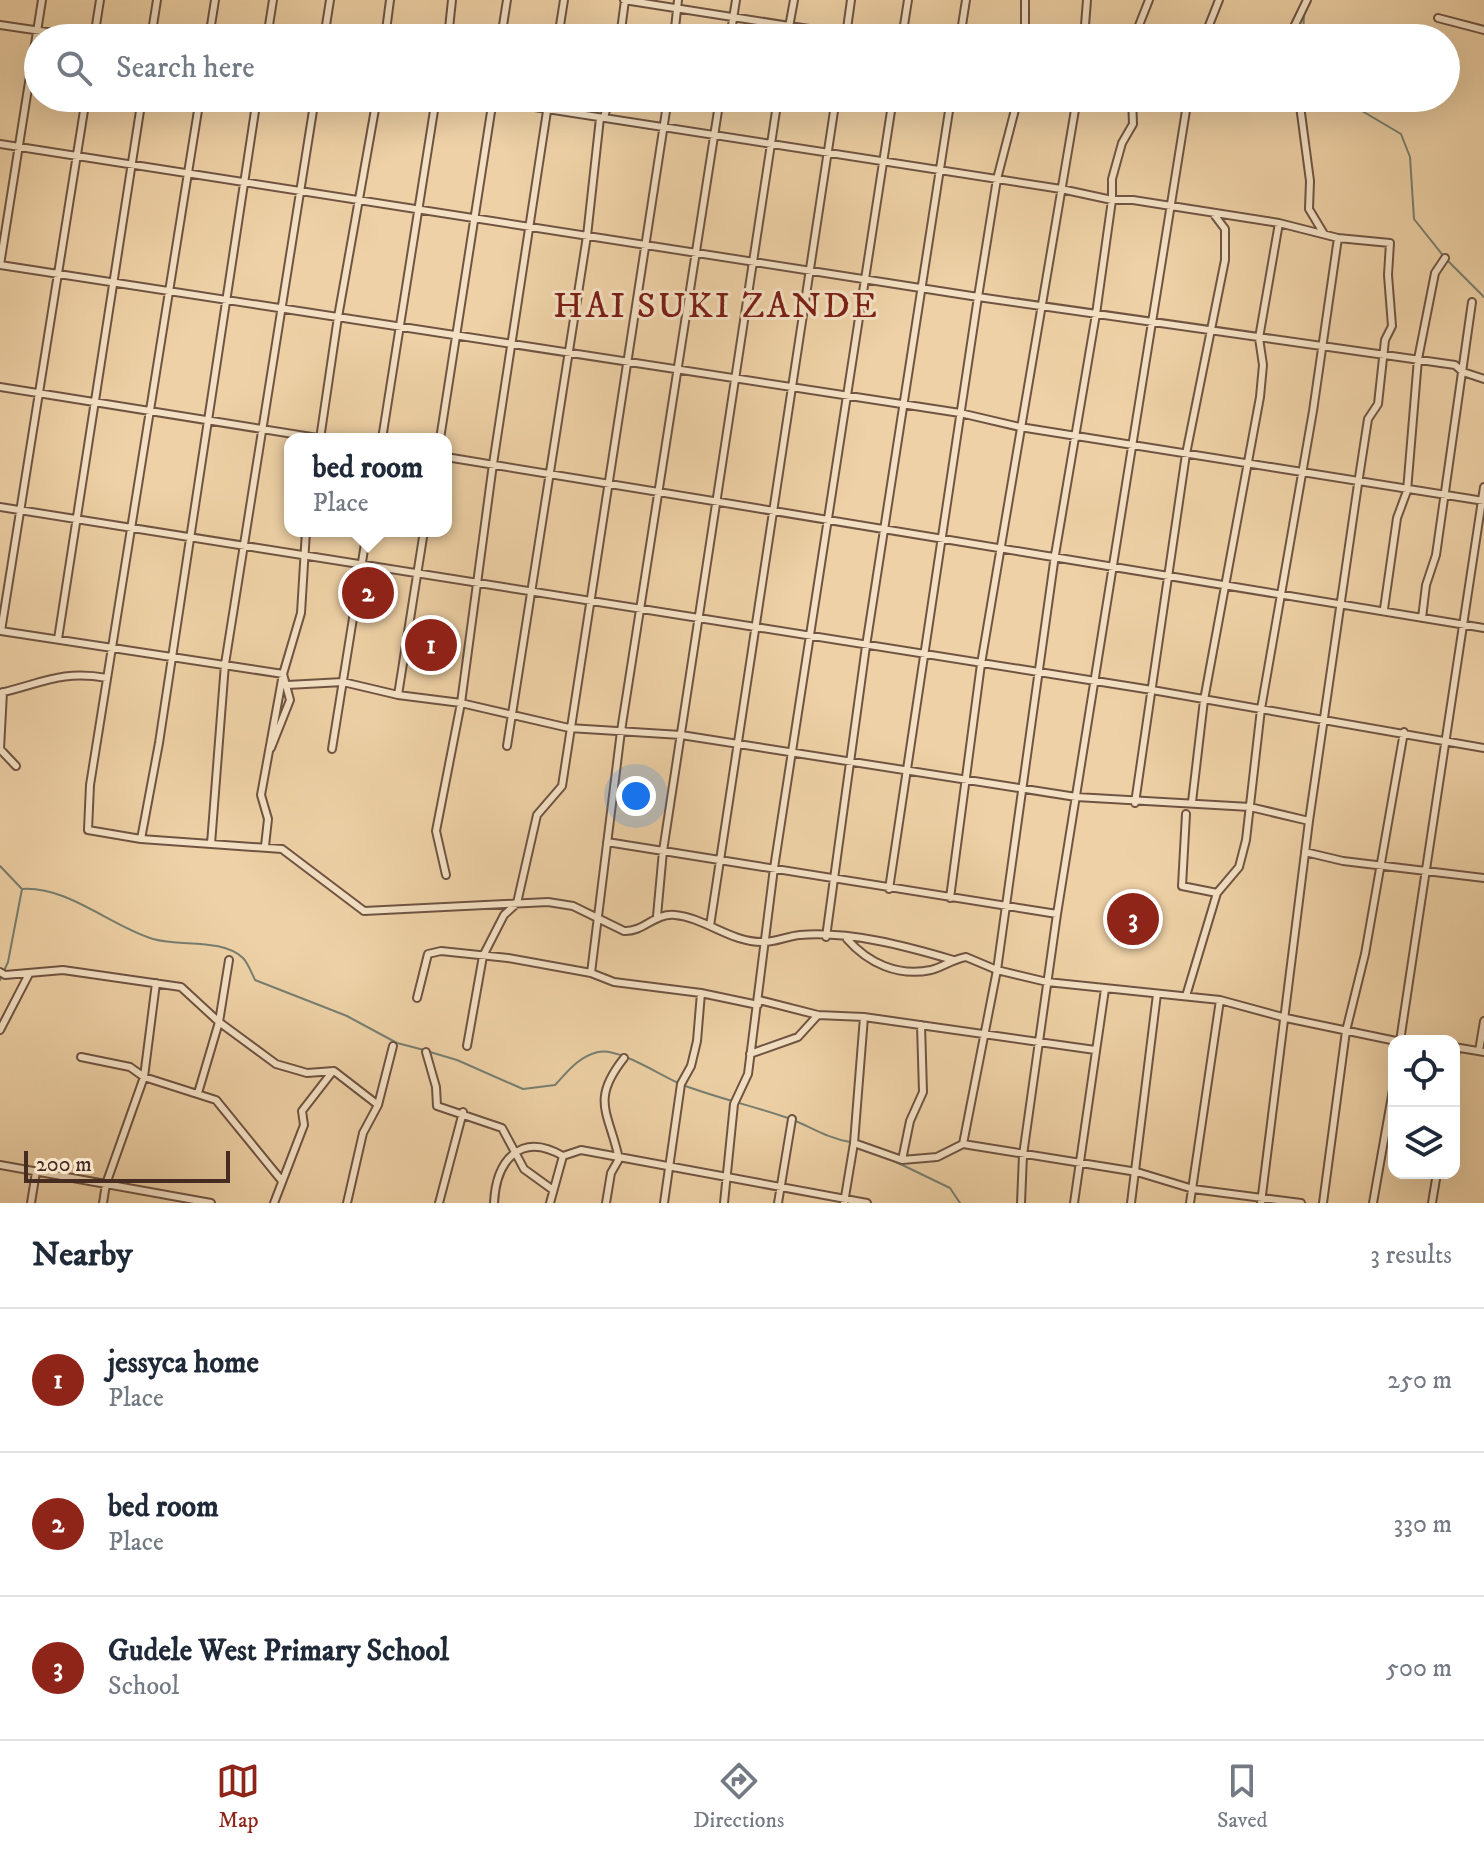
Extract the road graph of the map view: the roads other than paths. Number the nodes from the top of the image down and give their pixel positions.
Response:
1 (42, 0) edge
2 (100, 0) edge
3 (157, 0) edge
4 (215, 0) edge
5 (273, 0) edge
6 (330, 0) edge
7 (390, 0) edge
8 (452, 0) edge
9 (507, 0) edge
10 (564, 0) edge
11 (625, 0) edge
12 (736, 0) edge
13 (794, 0) edge
14 (851, 0) edge
15 (908, 0) edge
16 (966, 0) edge
17 (1025, 0) edge
18 (1087, 0) edge
19 (1149, 0) edge
20 (1219, 0) edge
21 (1307, 0) edge
22 (677, 4) edge
23 (733, 17) junction
24 (1438, 18) dead end
25 (38, 24) edge
26 (94, 24) edge
27 (153, 24) edge
28 (211, 24) edge
29 (269, 24) edge
30 (326, 24) edge
31 (387, 24) edge
32 (449, 24) edge
33 (503, 24) edge
34 (560, 24) edge
35 (622, 24) edge
36 (675, 24) edge
37 (732, 24) edge
38 (777, 24) edge
39 (789, 24) edge
40 (848, 24) edge
41 (904, 24) edge
42 (962, 24) edge
43 (1025, 24) edge
44 (1085, 24) edge
45 (1140, 24) edge
46 (1210, 24) edge
47 (1295, 24) edge
48 (0, 25) edge
49 (24, 28) edge
50 (1484, 30) edge
51 (24, 112) edge
52 (84, 112) edge
53 (140, 112) edge
54 (198, 112) edge
55 (255, 112) edge
56 (313, 112) edge
57 (375, 112) edge
58 (434, 112) edge
59 (491, 112) edge
60 (548, 112) edge
61 (566, 112) edge
62 (604, 112) edge
63 (667, 112) edge
64 (718, 112) edge
65 (776, 112) edge
66 (834, 112) edge
67 (891, 112) edge
68 (949, 112) edge
69 (1014, 112) edge
70 (1075, 112) edge
71 (1133, 112) edge
72 (1186, 112) edge
73 (1301, 112) edge
74 (602, 118) junction
75 (665, 127) junction
76 (714, 135) junction
77 (0, 144) edge
78 (772, 144) junction
79 (19, 147) junction
80 (827, 153) junction
81 (78, 157) junction
82 (883, 162) junction
83 (132, 165) junction
84 (940, 170) junction
85 (188, 174) junction
86 (997, 179) junction
87 (244, 182) junction
88 (1061, 189) junction
89 (300, 191) junction
90 (361, 200) junction
91 (1112, 200) junction
92 (1170, 206) junction
93 (417, 209) junction
94 (1213, 213) junction
95 (474, 218) junction
96 (1279, 223) junction
97 (529, 227) junction
98 (1324, 234) junction
99 (587, 236) junction
100 (1338, 238) junction
101 (644, 245) junction
102 (696, 253) junction
103 (1445, 258) dead end
104 (753, 262) junction
105 (0, 266) edge
106 (809, 270) junction
107 (57, 274) junction
108 (864, 279) junction
109 (113, 282) junction
110 (920, 288) junction
111 (169, 291) junction
112 (978, 297) junction
113 (226, 300) junction
114 (1472, 302) dead end
115 (1040, 304) junction
116 (282, 308) junction
117 (1096, 314) junction
118 (338, 317) junction
119 (1153, 322) junction
120 (398, 326) junction
121 (1209, 330) junction
122 (455, 335) junction
123 (1259, 338) junction
124 (513, 344) junction
125 (1321, 346) junction
126 (568, 352) junction
127 (1384, 356) junction
128 (1418, 359) junction
129 (627, 362) junction
130 (677, 369) junction
131 (1463, 372) junction
132 (735, 378) junction
133 (1484, 379) edge
134 (0, 387) edge
135 (792, 387) junction
136 (38, 393) junction
137 (846, 395) junction
138 (95, 402) junction
139 (903, 404) junction
140 (151, 411) junction
141 (960, 413) junction
142 (207, 420) junction
143 (1020, 427) junction
144 (263, 428) junction
145 (290, 433) edge
146 (323, 433) edge
147 (383, 433) edge
148 (441, 433) edge
149 (1074, 436) junction
150 (1132, 445) junction
151 (1186, 454) junction
152 (452, 458) edge
153 (1247, 461) junction
154 (493, 464) junction
155 (1302, 471) junction
156 (549, 473) junction
157 (607, 483) junction
158 (1358, 484) junction
159 (1484, 487) edge
160 (660, 491) junction
161 (1407, 491) junction
162 (1444, 496) junction
163 (716, 500) junction
164 (1483, 501) edge
165 (0, 507) edge
166 (772, 509) junction
167 (20, 510) junction
168 (828, 518) junction
169 (76, 519) junction
170 (887, 527) junction
171 (132, 528) junction
172 (943, 536) junction
173 (189, 537) junction
174 (305, 537) edge
175 (366, 537) edge
176 (423, 537) edge
177 (245, 546) junction
178 (1002, 546) junction
179 (1055, 555) junction
180 (302, 557) junction
181 (361, 565) junction
182 (1113, 565) junction
183 (417, 574) junction
184 (1168, 575) junction
185 (477, 583) junction
186 (1223, 584) junction
187 (532, 593) junction
188 (1280, 594) junction
189 (588, 601) junction
190 (1342, 603) junction
191 (1384, 609) junction
192 (640, 610) junction
193 (1422, 618) junction
194 (699, 619) junction
195 (1465, 626) junction
196 (1484, 628) edge
197 (755, 629) junction
198 (809, 637) junction
199 (58, 639) junction
200 (866, 646) junction
201 (111, 647) junction
202 (170, 656) junction
203 (926, 656) junction
204 (225, 664) junction
205 (981, 664) junction
206 (1040, 673) junction
207 (283, 674) junction
208 (107, 678) junction
209 (343, 682) junction
210 (1096, 682) junction
211 (287, 685) junction
212 (1152, 690) junction
213 (1, 692) edge
214 (398, 695) junction
215 (1204, 700) junction
216 (461, 703) junction
217 (1261, 709) junction
218 (513, 715) junction
219 (1325, 721) junction
220 (569, 728) junction
221 (621, 731) junction
222 (1404, 732) junction
223 (681, 735) junction
224 (1446, 741) junction
225 (739, 744) junction
226 (507, 746) dead end
227 (271, 748) junction
228 (1484, 748) edge
229 (332, 749) dead end
230 (792, 753) junction
231 (851, 761) junction
232 (16, 766) dead end
233 (907, 770) junction
234 (967, 780) junction
235 (1022, 789) junction
236 (1076, 797) junction
237 (1192, 802) junction
238 (1135, 803) junction
239 (1250, 807) junction
240 (1186, 814) dead end
241 (1309, 821) junction
242 (141, 839) junction
243 (607, 842) junction
244 (211, 844) junction
245 (265, 846) junction
246 (663, 851) junction
247 (1305, 852) junction
248 (722, 862) junction
249 (1381, 864) junction
250 (774, 868) junction
251 (1425, 871) junction
252 (446, 875) dead end
253 (1484, 878) edge
254 (834, 879) junction
255 (889, 889) junction
256 (1217, 893) junction
257 (950, 898) junction
258 (517, 903) junction
259 (1004, 906) junction
260 (1057, 914) junction
261 (596, 915) junction
262 (657, 916) junction
263 (710, 926) junction
264 (826, 937) junction
265 (847, 939) junction
266 (763, 942) junction
267 (483, 956) junction
268 (229, 960) dead end
269 (953, 960) junction
270 (997, 970) junction
271 (0, 972) edge
272 (591, 973) junction
273 (29, 974) junction
274 (1047, 982) junction
275 (156, 983) junction
276 (1105, 989) junction
277 (701, 993) junction
278 (1157, 994) junction
279 (1186, 996) junction
280 (417, 998) dead end
281 (1220, 1000) junction
282 (759, 1003) junction
283 (818, 1015) junction
284 (864, 1017) junction
285 (1286, 1018) junction
286 (1484, 1021) edge
287 (219, 1022) junction
288 (921, 1025) junction
289 (0, 1030) edge
290 (1346, 1031) junction
291 (985, 1033) junction
292 (1399, 1035) edge
293 (1388, 1039) edge
294 (1040, 1041) junction
295 (393, 1046) dead end
296 (467, 1046) dead end
297 (1460, 1048) edge
298 (1095, 1050) junction
299 (1481, 1051) edge
300 (426, 1052) dead end
301 (750, 1054) junction
302 (81, 1057) dead end
303 (624, 1058) dead end
304 (334, 1071) junction
305 (144, 1077) junction
306 (198, 1093) junction
307 (378, 1105) junction
308 (1390, 1107) edge
309 (463, 1112) junction
310 (792, 1119) dead end
311 (854, 1143) junction
312 (963, 1144) junction
313 (517, 1153) junction
314 (1023, 1155) junction
315 (563, 1156) junction
316 (619, 1159) junction
317 (902, 1160) junction
318 (1079, 1164) junction
319 (0, 1165) edge
320 (668, 1165) junction
321 (36, 1172) junction
322 (1137, 1172) junction
323 (727, 1177) junction
324 (1436, 1179) edge
325 (282, 1181) junction
326 (106, 1184) junction
327 (780, 1188) junction
328 (1193, 1189) junction
329 (553, 1190) junction
330 (159, 1194) junction
331 (845, 1200) edge
332 (1262, 1200) edge
333 (31, 1203) edge
334 (103, 1203) edge
335 (158, 1203) edge
336 (211, 1203) edge
337 (274, 1203) edge
338 (347, 1203) edge
339 (439, 1203) edge
340 (494, 1203) edge
341 (550, 1203) edge
342 (606, 1203) edge
343 (664, 1203) edge
344 (724, 1203) edge
345 (778, 1203) edge
346 (867, 1203) edge
347 (1021, 1203) edge
348 (1074, 1203) edge
349 (1131, 1203) edge
350 (1190, 1203) edge
351 (1301, 1203) edge
352 (1323, 1203) edge
353 (1373, 1203) edge
354 (1432, 1203) edge

1 - 25 street
2 - 26 street
3 - 27 street
4 - 28 street
5 - 29 street
6 - 30 street
7 - 31 street
8 - 32 street
9 - 33 street
10 - 34 street
11 - 22 street
11 - 35 street
12 - 23 street
13 - 39 street
14 - 40 street
15 - 41 street
16 - 42 street
17 - 43 street
18 - 44 street
19 - 45 street
20 - 46 street
21 - 47 street
22 - 23 street
22 - 36 street
23 - 37 street
23 - 38 street
24 - 50 street
48 - 49 street
51 - 79 street
52 - 81 street
53 - 83 street
54 - 85 street
55 - 87 street
56 - 89 street
57 - 90 street
58 - 93 street
59 - 95 street
60 - 97 street
61 - 74 street
62 - 74 street
63 - 75 street
64 - 76 street
65 - 78 street
66 - 80 street
67 - 82 street
68 - 84 street
69 - 86 street
70 - 88 street
71 - 91 street
72 - 92 street
73 - 98 street
74 - 75 street
74 - 99 street
75 - 76 street
75 - 101 street
76 - 78 street
76 - 102 street
77 - 79 street
78 - 80 street
78 - 104 street
79 - 81 street
79 - 105 street
80 - 82 street
80 - 106 street
81 - 83 street
81 - 107 street
82 - 84 street
82 - 108 street
83 - 85 street
83 - 109 street
84 - 86 street
84 - 110 street
85 - 87 street
85 - 111 street
86 - 88 street
86 - 112 street
87 - 89 street
87 - 113 street
88 - 91 street
88 - 115 street
89 - 90 street
89 - 116 street
90 - 93 street
90 - 118 street
91 - 92 street
91 - 117 street
92 - 94 street
92 - 119 street
93 - 95 street
93 - 120 street
94 - 96 street
94 - 121 street
95 - 97 street
95 - 122 street
96 - 98 street
96 - 123 street
97 - 99 street
97 - 124 street
98 - 100 street
99 - 101 street
99 - 126 street
100 - 125 street
100 - 127 street
101 - 102 street
101 - 129 street
102 - 104 street
102 - 130 street
103 - 128 street
104 - 106 street
104 - 132 street
105 - 107 street
106 - 108 street
106 - 135 street
107 - 109 street
107 - 136 street
108 - 110 street
108 - 137 street
109 - 111 street
109 - 138 street
110 - 112 street
110 - 139 street
111 - 113 street
111 - 140 street
112 - 115 street
112 - 141 street
113 - 116 street
113 - 142 street
114 - 131 street
115 - 117 street
115 - 143 street
116 - 118 street
116 - 144 street
117 - 119 street
117 - 149 street
118 - 120 street
118 - 146 street
119 - 121 street
119 - 150 street
120 - 122 street
120 - 147 street
121 - 123 street
121 - 151 street
122 - 124 street
122 - 148 street
123 - 125 street
123 - 153 street
124 - 126 street
124 - 154 street
125 - 127 street
125 - 155 street
126 - 129 street
126 - 156 street
127 - 128 street
127 - 158 street
128 - 131 street
128 - 161 street
129 - 130 street
129 - 157 street
130 - 132 street
130 - 160 street
131 - 133 street
131 - 162 street
132 - 135 street
132 - 163 street
134 - 136 street
135 - 137 street
135 - 166 street
136 - 138 street
136 - 167 street
137 - 139 street
137 - 168 street
138 - 140 street
138 - 169 street
139 - 141 street
139 - 170 street
140 - 142 street
140 - 171 street
141 - 143 street
141 - 172 street
142 - 144 street
142 - 173 street
143 - 149 street
143 - 178 street
144 - 145 street
144 - 177 street
149 - 150 street
149 - 179 street
150 - 151 street
150 - 182 street
151 - 153 street
151 - 184 street
152 - 154 street
153 - 155 street
153 - 186 street
154 - 156 street
154 - 185 street
155 - 158 street
155 - 188 street
156 - 157 street
156 - 187 street
157 - 160 street
157 - 189 street
158 - 161 street
158 - 190 street
159 - 164 street
160 - 163 street
160 - 192 street
161 - 162 street
161 - 191 street
162 - 164 street
162 - 193 street
163 - 166 street
163 - 194 street
164 - 195 street
165 - 167 street
166 - 168 street
166 - 197 street
167 - 169 street
167 - 199 street
168 - 170 street
168 - 198 street
169 - 171 street
169 - 199 street
170 - 172 street
170 - 200 street
171 - 173 street
171 - 201 street
172 - 178 street
172 - 203 street
173 - 177 street
173 - 202 street
174 - 180 street
175 - 181 street
176 - 183 street
177 - 180 street
177 - 204 street
178 - 179 street
178 - 205 street
179 - 182 street
179 - 206 street
180 - 181 street
180 - 207 street
181 - 183 street
181 - 209 street
182 - 184 street
182 - 210 street
183 - 185 street
183 - 214 street
184 - 186 street
184 - 212 street
185 - 187 street
185 - 216 street
186 - 188 street
186 - 215 street
187 - 189 street
187 - 218 street
188 - 190 street
188 - 217 street
189 - 192 street
189 - 220 street
190 - 191 street
190 - 219 street
191 - 193 street
192 - 194 street
192 - 221 street
193 - 195 street
194 - 197 street
194 - 223 street
195 - 196 street
195 - 224 street
197 - 198 street
197 - 225 street
198 - 200 street
198 - 230 street
199 - 201 street
200 - 203 street
200 - 231 street
201 - 202 street
201 - 208 street
202 - 204 street
202 - 242 street
203 - 205 street
203 - 233 street
204 - 207 street
204 - 244 street
205 - 206 street
205 - 234 street
206 - 210 street
206 - 235 street
207 - 211 street
207 - 227 street
208 - 213 street
208 - 242 street
209 - 211 street
209 - 214 street
209 - 229 street
210 - 212 street
210 - 236 street
211 - 227 street
212 - 215 street
212 - 238 street
213 - 232 street
214 - 216 street
215 - 217 street
215 - 237 street
216 - 218 street
216 - 252 street
217 - 219 street
217 - 239 street
218 - 220 street
218 - 226 street
219 - 222 street
219 - 241 street
220 - 221 street
220 - 258 street
221 - 223 street
221 - 243 street
222 - 224 street
222 - 249 street
223 - 225 street
223 - 246 street
224 - 228 street
224 - 251 street
225 - 230 street
225 - 248 street
227 - 245 street
230 - 231 street
230 - 250 street
231 - 233 street
231 - 254 street
233 - 234 street
233 - 255 street
234 - 235 street
234 - 257 street
235 - 236 street
235 - 259 street
236 - 238 street
236 - 260 street
237 - 238 street
237 - 239 street
239 - 241 street
239 - 256 street
240 - 256 street
241 - 247 street
242 - 244 street
243 - 246 street
243 - 261 street
244 - 245 street
245 - 258 street
246 - 248 street
246 - 262 street
247 - 249 street
247 - 285 street
248 - 250 street
248 - 263 street
249 - 251 street
249 - 290 street
250 - 254 street
250 - 266 street
251 - 253 street
251 - 292 street
254 - 255 street
254 - 264 street
255 - 257 street
256 - 279 street
257 - 259 street
258 - 261 street
258 - 267 street
259 - 260 street
259 - 270 street
260 - 274 street
261 - 262 street
261 - 272 street
262 - 263 street
263 - 266 street
264 - 265 street
264 - 266 street
265 - 269 street
265 - 269 street
266 - 282 street
267 - 272 street
267 - 280 street
267 - 296 street
268 - 287 street
269 - 270 street
270 - 274 street
270 - 291 street
271 - 273 street
272 - 277 street
273 - 275 street
273 - 289 street
274 - 276 street
274 - 294 street
275 - 287 street
275 - 305 street
276 - 278 street
276 - 298 street
277 - 282 street
277 - 320 street
278 - 279 street
278 - 322 street
279 - 281 street
281 - 285 street
281 - 328 street
282 - 283 street
282 - 301 street
283 - 284 street
283 - 301 street
284 - 288 street
284 - 311 street
285 - 290 street
285 - 332 street
286 - 299 street
287 - 304 street
287 - 306 street
288 - 291 street
288 - 317 street
290 - 293 street
290 - 352 street
291 - 294 street
291 - 312 street
294 - 298 street
294 - 314 street
295 - 307 street
297 - 299 street
298 - 318 street
300 - 309 street
301 - 323 street
302 - 305 street
303 - 316 street
304 - 307 street
304 - 325 street
305 - 306 street
305 - 326 street
306 - 325 street
307 - 338 street
308 - 353 street
309 - 313 street
309 - 339 street
310 - 327 street
311 - 317 street
311 - 331 street
312 - 314 street
312 - 317 street
313 - 315 street
313 - 329 street
313 - 340 street
314 - 318 street
314 - 347 street
315 - 316 street
315 - 329 street
316 - 320 street
316 - 342 street
318 - 322 street
318 - 348 street
319 - 321 street
320 - 323 street
320 - 343 street
321 - 326 street
321 - 333 street
322 - 328 street
322 - 349 street
323 - 327 street
323 - 344 street
324 - 354 street
325 - 337 street
326 - 330 street
326 - 334 street
327 - 331 street
327 - 345 street
328 - 332 street
328 - 350 street
329 - 341 street
330 - 335 street
330 - 336 street
331 - 346 street
332 - 351 street

